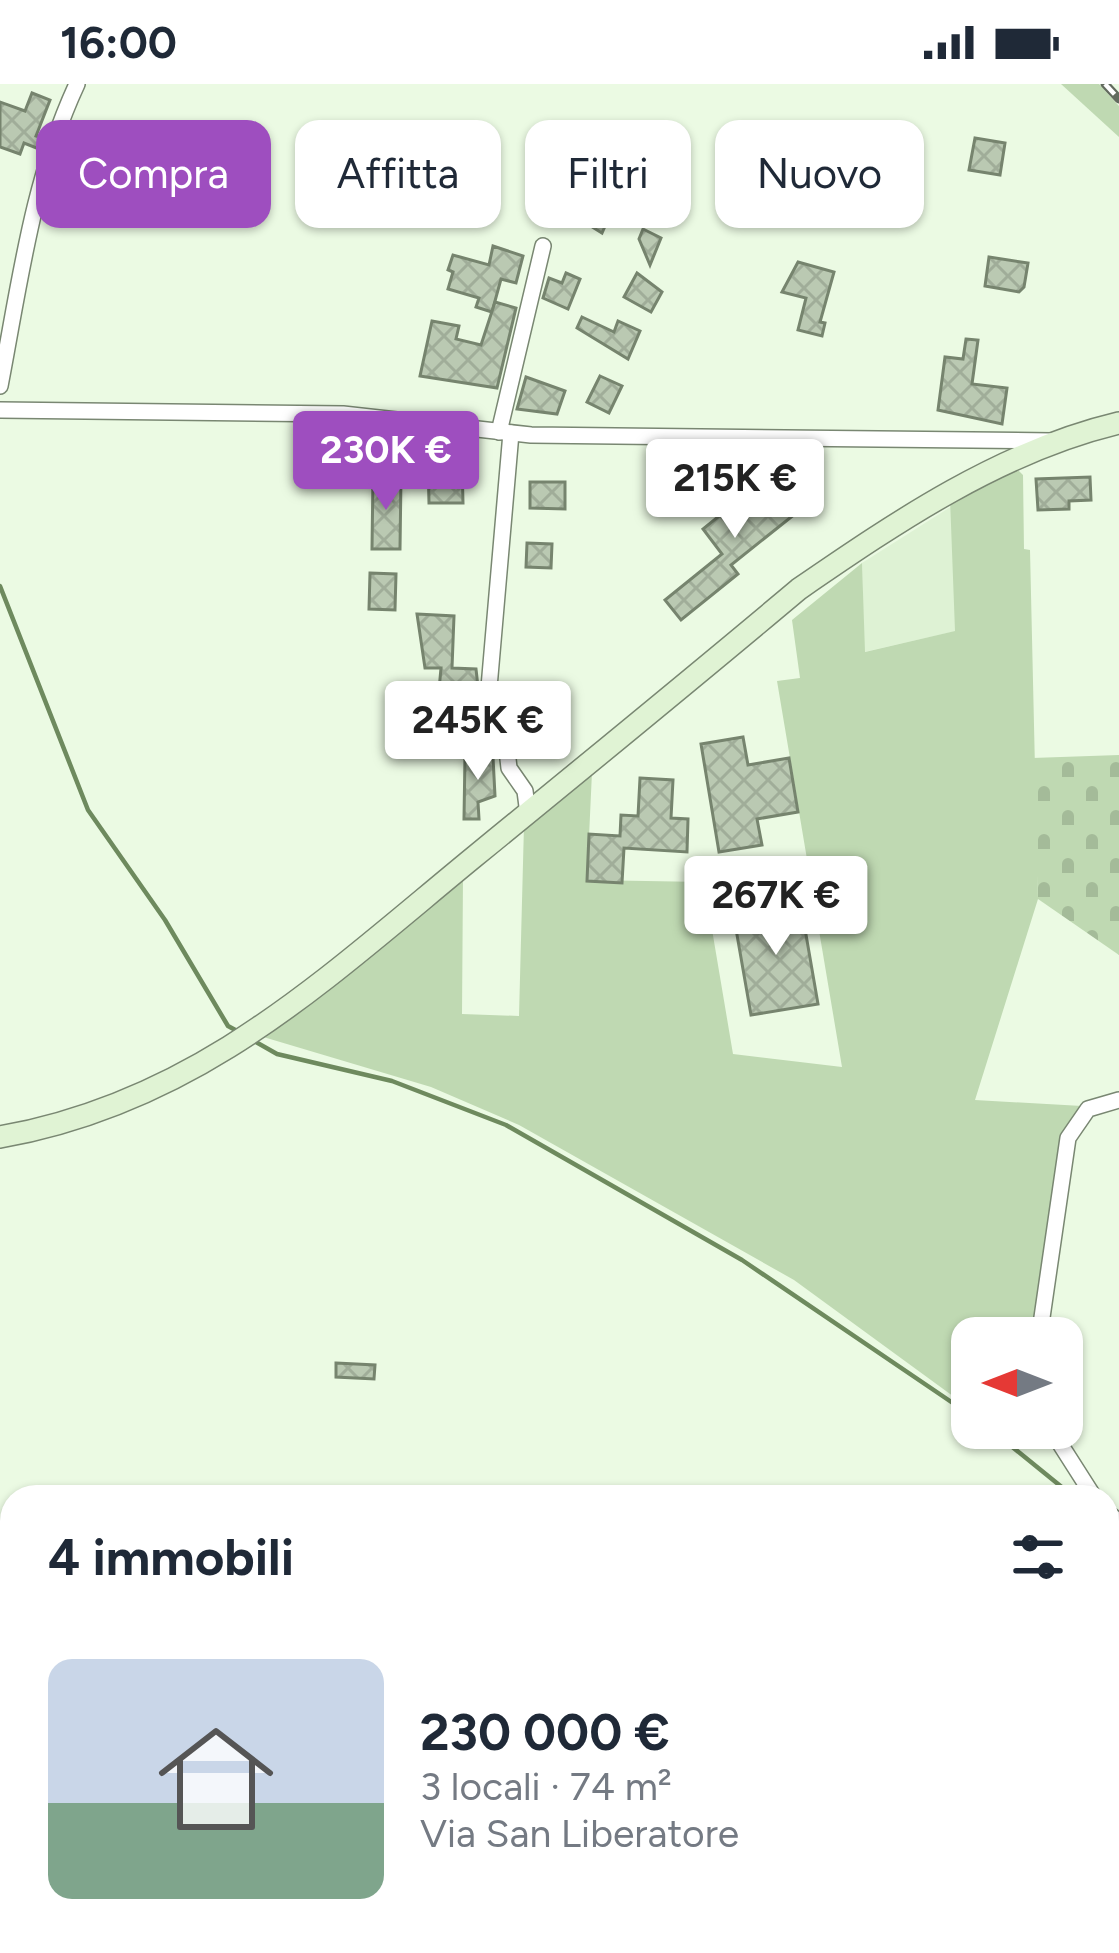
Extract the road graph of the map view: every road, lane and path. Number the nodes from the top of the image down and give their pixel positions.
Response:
1 (77, 84) edge
2 (543, 246) dead end
3 (0, 386) edge
4 (0, 410) edge
5 (1119, 423) edge
6 (505, 433) junction
7 (1056, 441) junction
8 (528, 814) junction
9 (1119, 1100) edge
10 (0, 1137) edge
11 (1042, 1317) edge
12 (1063, 1449) edge
13 (1086, 1485) edge

1 - 3 street
2 - 6 street
4 - 6 street
5 - 7 main road
6 - 7 street
6 - 8 street
7 - 8 main road
8 - 10 main road
9 - 11 street
12 - 13 street

